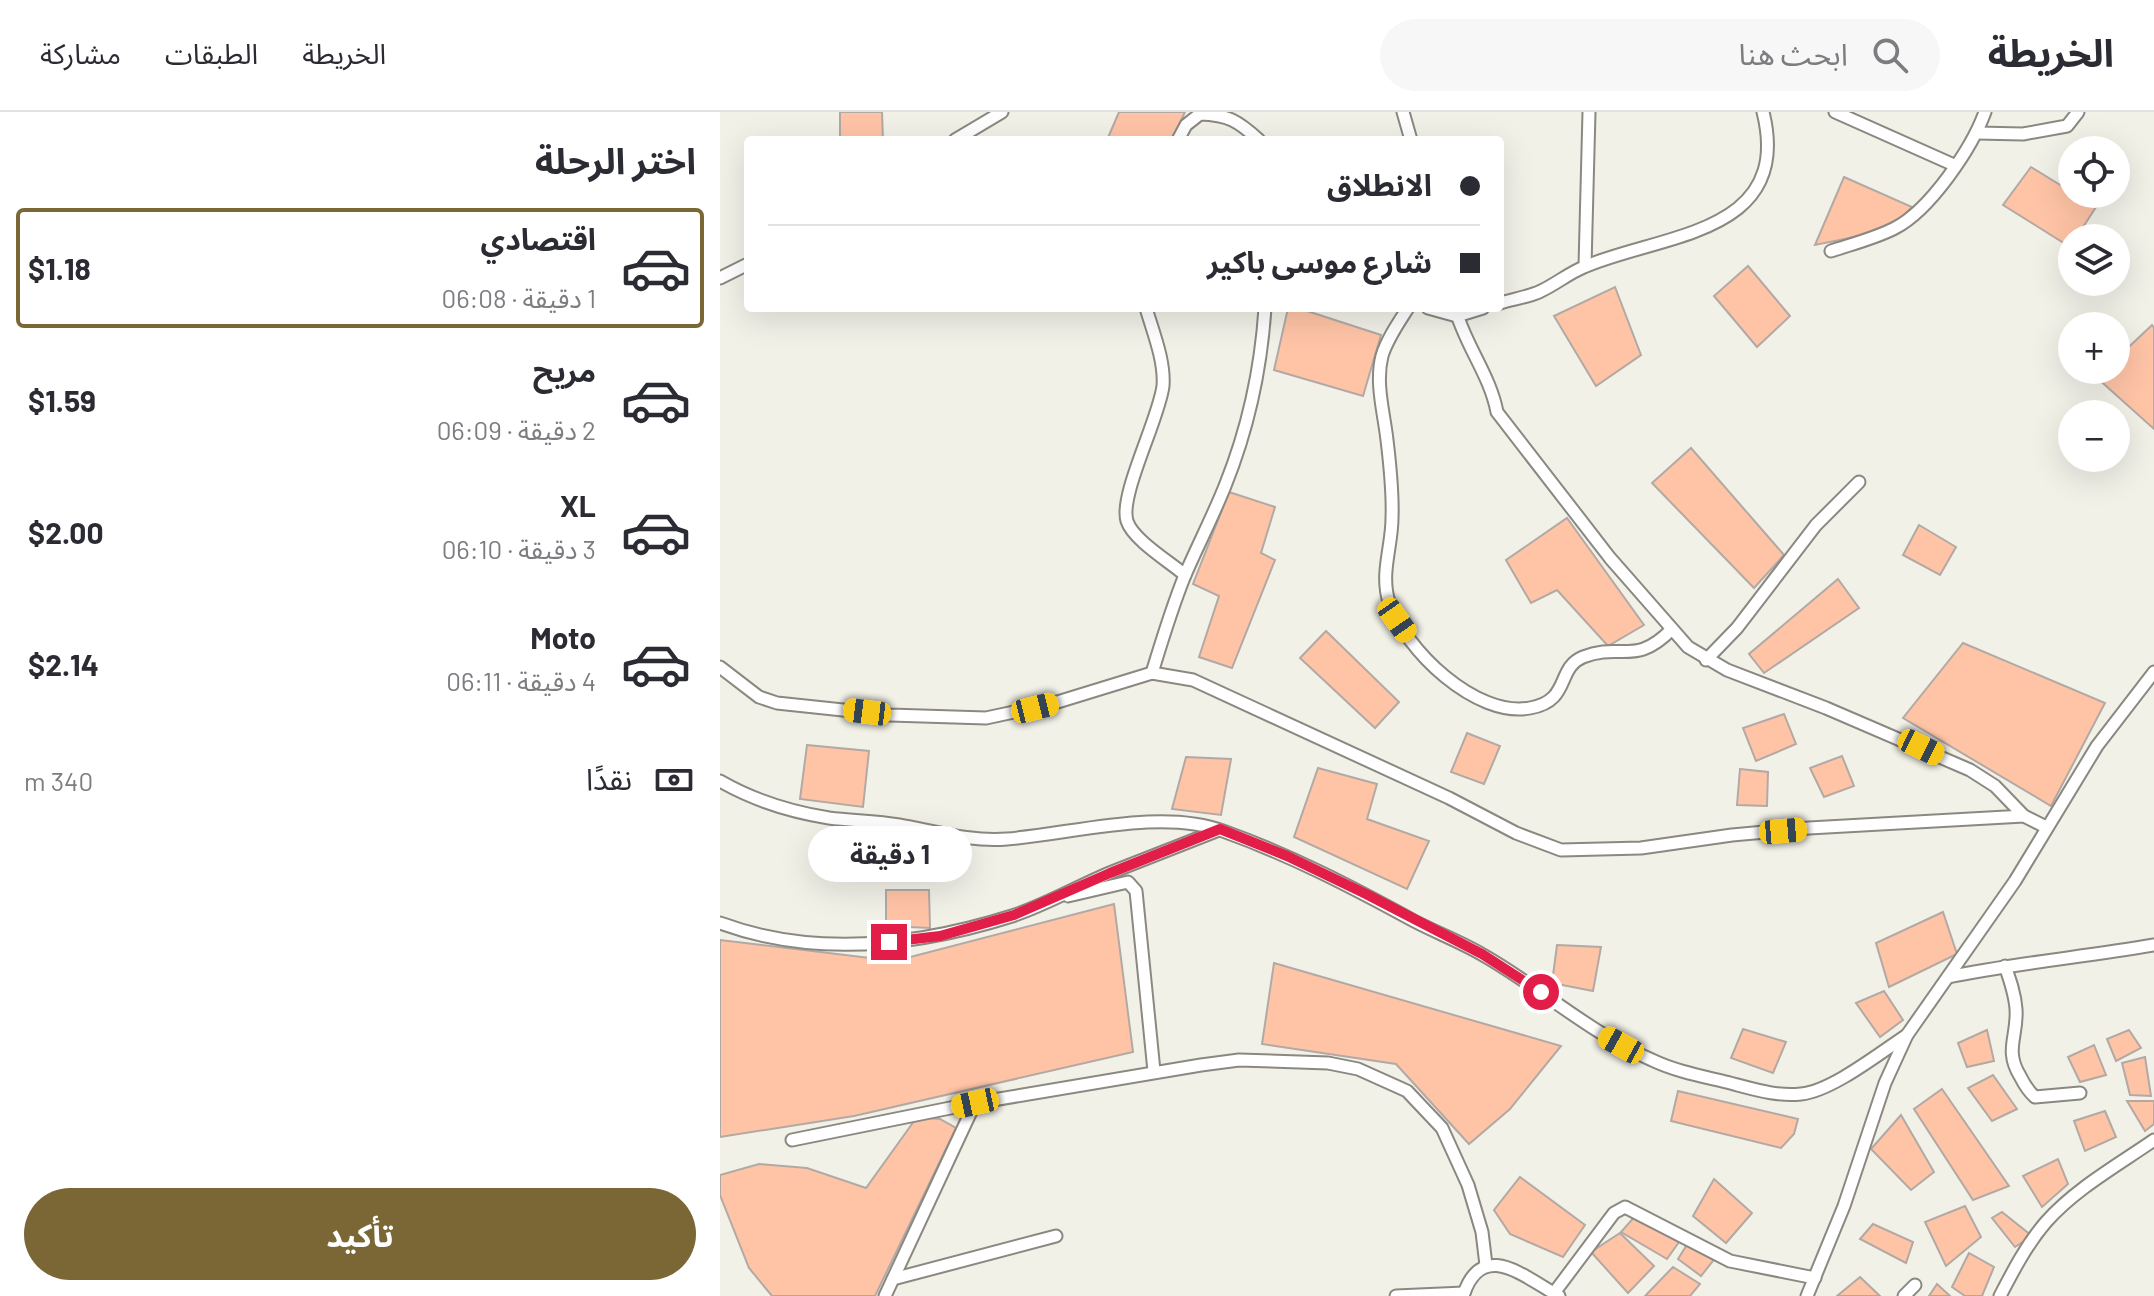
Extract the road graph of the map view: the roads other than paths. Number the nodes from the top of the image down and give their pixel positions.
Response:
1 (1002, 112) edge
2 (1403, 112) edge
3 (1589, 112) edge
4 (1763, 112) edge
5 (1835, 112) edge
6 (1985, 112) edge
7 (2078, 112) edge
8 (1977, 133) junction
9 (962, 136) edge
10 (1180, 136) edge
11 (1255, 136) edge
12 (1410, 136) edge
13 (1954, 165) junction
14 (1831, 251) dead end
15 (744, 266) edge
16 (1585, 266) junction
17 (720, 278) edge
18 (1504, 302) edge
19 (1147, 312) edge
20 (1264, 312) edge
21 (1406, 312) edge
22 (1456, 312) edge
23 (1859, 482) dead end
24 (1185, 575) junction
25 (1672, 629) junction
26 (1706, 660) junction
27 (720, 667) edge
28 (2154, 672) edge
29 (1152, 673) junction
30 (720, 781) edge
31 (2024, 816) junction
32 (2046, 827) junction
33 (1220, 829) junction
34 (1060, 895) junction
35 (720, 923) edge
36 (2154, 945) edge
37 (2005, 966) junction
38 (1948, 977) junction
39 (1907, 1035) junction
40 (1154, 1071) junction
41 (2080, 1093) dead end
42 (975, 1103) junction
43 (792, 1140) dead end
44 (2154, 1140) edge
45 (1056, 1236) dead end
46 (1486, 1265) junction
47 (1815, 1278) junction
48 (893, 1279) junction
49 (1915, 1285) dead end
50 (1464, 1294) edge
51 (1556, 1295) edge
52 (885, 1296) edge
53 (1396, 1296) edge
54 (1807, 1296) edge
55 (1904, 1296) edge
56 (2000, 1296) edge

1 - 9 street
2 - 12 street
3 - 16 street
4 - 16 street
5 - 13 street
6 - 8 street
7 - 8 street
8 - 13 street
10 - 11 street
13 - 14 street
15 - 17 street
16 - 18 street
19 - 24 street
20 - 24 street
21 - 25 street
22 - 25 street
23 - 26 street
24 - 29 street
25 - 26 street
26 - 31 street
27 - 29 street
28 - 32 street
29 - 31 street
30 - 33 street
31 - 32 street
32 - 38 street
33 - 34 street
33 - 39 street
34 - 35 street
34 - 40 street
36 - 37 street
37 - 38 street
37 - 41 street
38 - 39 street
39 - 47 street
40 - 42 street
40 - 46 street
42 - 43 street
42 - 48 street
44 - 56 street
45 - 48 street
46 - 50 street
46 - 51 street
47 - 51 street
47 - 54 street
48 - 52 street
49 - 55 street
50 - 53 street

